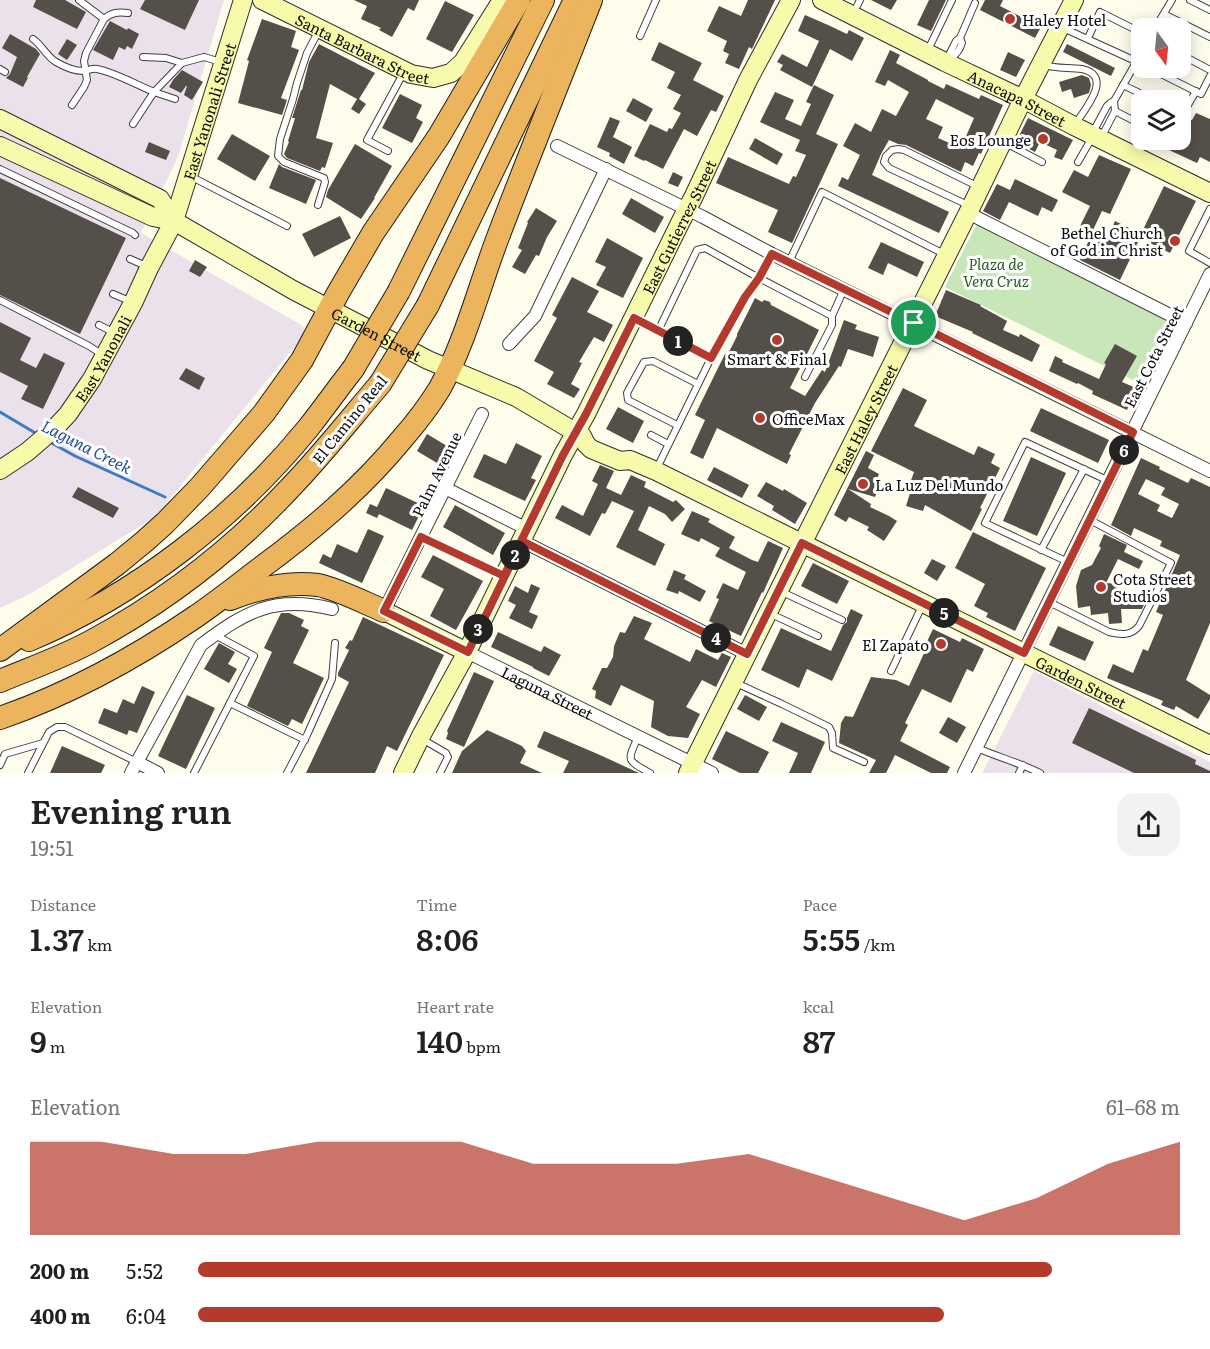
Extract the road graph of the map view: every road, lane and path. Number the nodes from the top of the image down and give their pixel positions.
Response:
1 (79, 0) edge
2 (243, 0) edge
3 (262, 0) edge
4 (502, 0) edge
5 (519, 0) edge
6 (543, 0) edge
7 (575, 0) edge
8 (591, 0) edge
9 (656, 0) edge
10 (790, 0) edge
11 (822, 0) edge
12 (952, 0) edge
13 (1074, 0) edge
14 (1172, 0) edge
15 (1190, 0) edge
16 (975, 3) dead end
17 (856, 8) edge
18 (1210, 10) edge
19 (128, 14) dead end
20 (1164, 14) junction
21 (1161, 18) edge
22 (104, 19) junction
23 (1061, 27) junction
24 (319, 28) junction
25 (1131, 28) edge
26 (640, 36) dead end
27 (1210, 37) edge
28 (1088, 38) junction
29 (33, 39) dead end
30 (927, 52) junction
31 (142, 57) dead end
32 (1131, 58) edge
33 (950, 60) junction
34 (1191, 60) edge
35 (222, 62) junction
36 (182, 63) junction
37 (1041, 65) junction
38 (1210, 70) edge
39 (84, 71) junction
40 (404, 71) junction
41 (1131, 74) edge
42 (1210, 76) edge
43 (1169, 78) edge
44 (1123, 85) junction
45 (1133, 90) edge
46 (1196, 91) junction
47 (154, 92) junction
48 (175, 99) dead end
49 (1023, 99) junction
50 (1191, 99) edge
51 (1114, 100) junction
52 (72, 105) dead end
53 (1115, 111) junction
54 (0, 119) edge
55 (1131, 119) edge
56 (133, 124) dead end
57 (1074, 126) junction
58 (1095, 136) junction
59 (1004, 142) junction
60 (0, 146) edge
61 (557, 146) dead end
62 (388, 152) dead end
63 (1042, 162) dead end
64 (1078, 162) dead end
65 (0, 169) edge
66 (606, 169) junction
67 (189, 176) junction
68 (981, 188) junction
69 (1210, 194) edge
70 (318, 206) dead end
71 (688, 210) junction
72 (970, 210) junction
73 (1210, 210) edge
74 (174, 221) junction
75 (287, 226) dead end
76 (135, 236) dead end
77 (772, 254) junction
78 (946, 255) junction
79 (130, 259) dead end
80 (789, 262) junction
81 (1210, 263) edge
82 (149, 268) junction
83 (1210, 274) edge
84 (759, 278) junction
85 (844, 289) junction
86 (113, 294) dead end
87 (0, 300) edge
88 (133, 303) junction
89 (329, 309) junction
90 (832, 316) junction
91 (634, 318) junction
92 (914, 323) junction
93 (1186, 323) junction
94 (99, 325) dead end
95 (658, 331) junction
96 (116, 334) junction
97 (509, 344) dead end
98 (105, 356) junction
99 (711, 358) junction
100 (448, 369) junction
101 (806, 377) dead end
102 (698, 384) junction
103 (482, 414) dead end
104 (678, 425) junction
105 (1133, 432) junction
106 (579, 434) junction
107 (651, 435) dead end
108 (668, 444) junction
109 (1084, 469) junction
110 (0, 470) edge
111 (656, 471) junction
112 (1210, 471) edge
113 (1109, 481) junction
114 (445, 488) junction
115 (1090, 520) junction
116 (524, 535) junction
117 (421, 537) junction
118 (802, 543) junction
119 (1041, 550) junction
120 (1068, 562) junction
121 (504, 576) junction
122 (779, 590) junction
123 (1049, 602) junction
124 (923, 603) junction
125 (332, 609) dead end
126 (384, 611) junction
127 (768, 612) junction
128 (197, 616) junction
129 (842, 620) dead end
130 (215, 635) junction
131 (818, 636) dead end
132 (335, 643) dead end
133 (0, 651) edge
134 (468, 652) junction
135 (1024, 653) junction
136 (747, 654) junction
137 (891, 671) dead end
138 (0, 681) edge
139 (733, 682) junction
140 (230, 703) junction
141 (0, 718) edge
142 (638, 736) junction
143 (420, 738) junction
144 (304, 740) junction
145 (44, 743) junction
146 (1210, 745) edge
147 (977, 747) junction
148 (3, 755) edge
149 (864, 762) dead end
150 (0, 765) edge
151 (1023, 765) junction
152 (134, 767) edge
153 (690, 768) edge
154 (406, 772) edge
155 (28, 773) edge
156 (158, 773) edge
157 (194, 773) edge
158 (287, 773) edge
159 (440, 773) edge
160 (650, 773) edge
161 (712, 773) edge
162 (964, 773) edge
163 (1019, 773) edge
164 (1040, 773) edge

1 - 22 lane
2 - 35 main road, East Yanonali Street
3 - 24 main road, Santa Barbara Street
4 - 40 main road, Santa Barbara Street
5 - 89 highway
6 - 133 highway, El Camino Real, bridge
7 - 138 highway, El Camino Real, bridge
8 - 100 highway
9 - 26 lane
10 - 71 main road, East Gutierrez Street
11 - 17 main road, Anacapa Street
12 - 30 lane
13 - 23 main road, East Haley Street
14 - 20 lane
15 - 18 lane
16 - 33 lane
17 - 30 main road, Anacapa Street
19 - 22 lane
20 - 21 lane
20 - 27 lane
22 - 39 lane
23 - 28 lane
23 - 37 main road, East Haley Street
24 - 40 main road, Santa Barbara Street
24 - 70 lane
25 - 28 lane
28 - 32 lane
29 - 39 lane
30 - 33 main road, Anacapa Street
31 - 36 lane
33 - 49 main road, Anacapa Street
34 - 38 lane
35 - 36 lane
35 - 67 main road, East Yanonali Street
36 - 47 lane
37 - 49 main road, East Haley Street
37 - 57 lane
39 - 47 lane
39 - 52 lane
40 - 62 lane
41 - 44 lane
42 - 46 lane
43 - 46 lane
44 - 45 lane
44 - 51 lane
46 - 50 lane
47 - 48 lane
47 - 56 lane
49 - 57 main road, Anacapa Street
49 - 59 main road, East Haley Street
51 - 53 lane
51 - 58 lane
53 - 55 lane
53 - 58 lane
54 - 74 main road, Garden Street
57 - 58 main road, Anacapa Street
58 - 64 lane
58 - 69 main road, Anacapa Street
59 - 63 lane
59 - 68 main road, East Haley Street
60 - 74 main road, Garden Street
61 - 66 street
65 - 76 lane
66 - 71 street
66 - 97 street
67 - 74 main road, East Yanonali Street
67 - 75 lane
68 - 72 main road, East Haley Street
68 - 72 lane
71 - 77 street
71 - 91 main road, East Gutierrez Street
72 - 78 main road, East Haley Street
72 - 93 street
73 - 81 lane
74 - 82 main road, East Yanonali
74 - 89 main road, Garden Street
77 - 80 street
77 - 84 lane
78 - 80 lane
78 - 92 main road, East Haley Street
79 - 82 lane
80 - 85 street
82 - 88 main road, East Yanonali
83 - 93 street, East Cota Street
84 - 90 lane
84 - 95 lane
84 - 99 lane
85 - 90 lane
85 - 92 street
86 - 88 lane
87 - 98 lane
88 - 96 main road, East Yanonali
89 - 100 main road, Garden Street
89 - 133 highway
90 - 101 lane
91 - 95 lane
91 - 106 main road, East Gutierrez Street
92 - 105 street
92 - 118 main road, East Haley Street
93 - 105 street, East Cota Street
94 - 96 lane
95 - 99 lane
96 - 98 main road, East Yanonali
98 - 110 main road, East Yanonali
99 - 102 lane
100 - 106 main road, Garden Street
100 - 128 highway
102 - 104 lane
102 - 104 lane
103 - 114 street, Palm Avenue
104 - 108 lane
105 - 112 street
105 - 113 street, East Cota Street
106 - 111 main road, Garden Street
106 - 116 main road, East Gutierrez Street
107 - 108 lane
108 - 111 lane
109 - 113 lane
109 - 119 lane
109 - 119 lane
111 - 118 main road, Garden Street
113 - 115 street, East Cota Street
114 - 116 street
114 - 117 street, Palm Avenue
115 - 120 street, East Cota Street
115 - 123 lane
116 - 121 main road, East Gutierrez Street
116 - 136 street
117 - 121 lane
117 - 126 street, Palm Avenue
118 - 122 main road, East Haley Street
118 - 124 main road, Garden Street
119 - 120 lane
120 - 123 street, East Cota Street
121 - 134 main road, East Gutierrez Street
122 - 127 main road, East Haley Street
122 - 129 lane
123 - 135 street, East Cota Street
124 - 135 main road, Garden Street
124 - 137 lane
125 - 130 street
126 - 128 highway
126 - 134 main road, Laguna Street
127 - 131 lane
127 - 136 main road, East Haley Street
128 - 141 highway
130 - 140 lane
130 - 152 street
132 - 144 lane
134 - 142 street, Laguna Street
134 - 143 main road, East Gutierrez Street
135 - 146 main road, Garden Street
135 - 147 street, East Cota Street
136 - 139 main road, East Haley Street
139 - 149 lane
139 - 153 main road, East Haley Street
140 - 144 lane
140 - 157 lane
142 - 153 street, Laguna Street
142 - 160 lane
143 - 154 main road, East Gutierrez Street
143 - 159 lane
144 - 158 lane
145 - 148 lane
145 - 152 lane
145 - 155 lane
147 - 151 lane
147 - 162 street, East Cota Street
148 - 150 lane
151 - 163 lane
151 - 164 lane
152 - 156 street
153 - 161 street, Laguna Street

